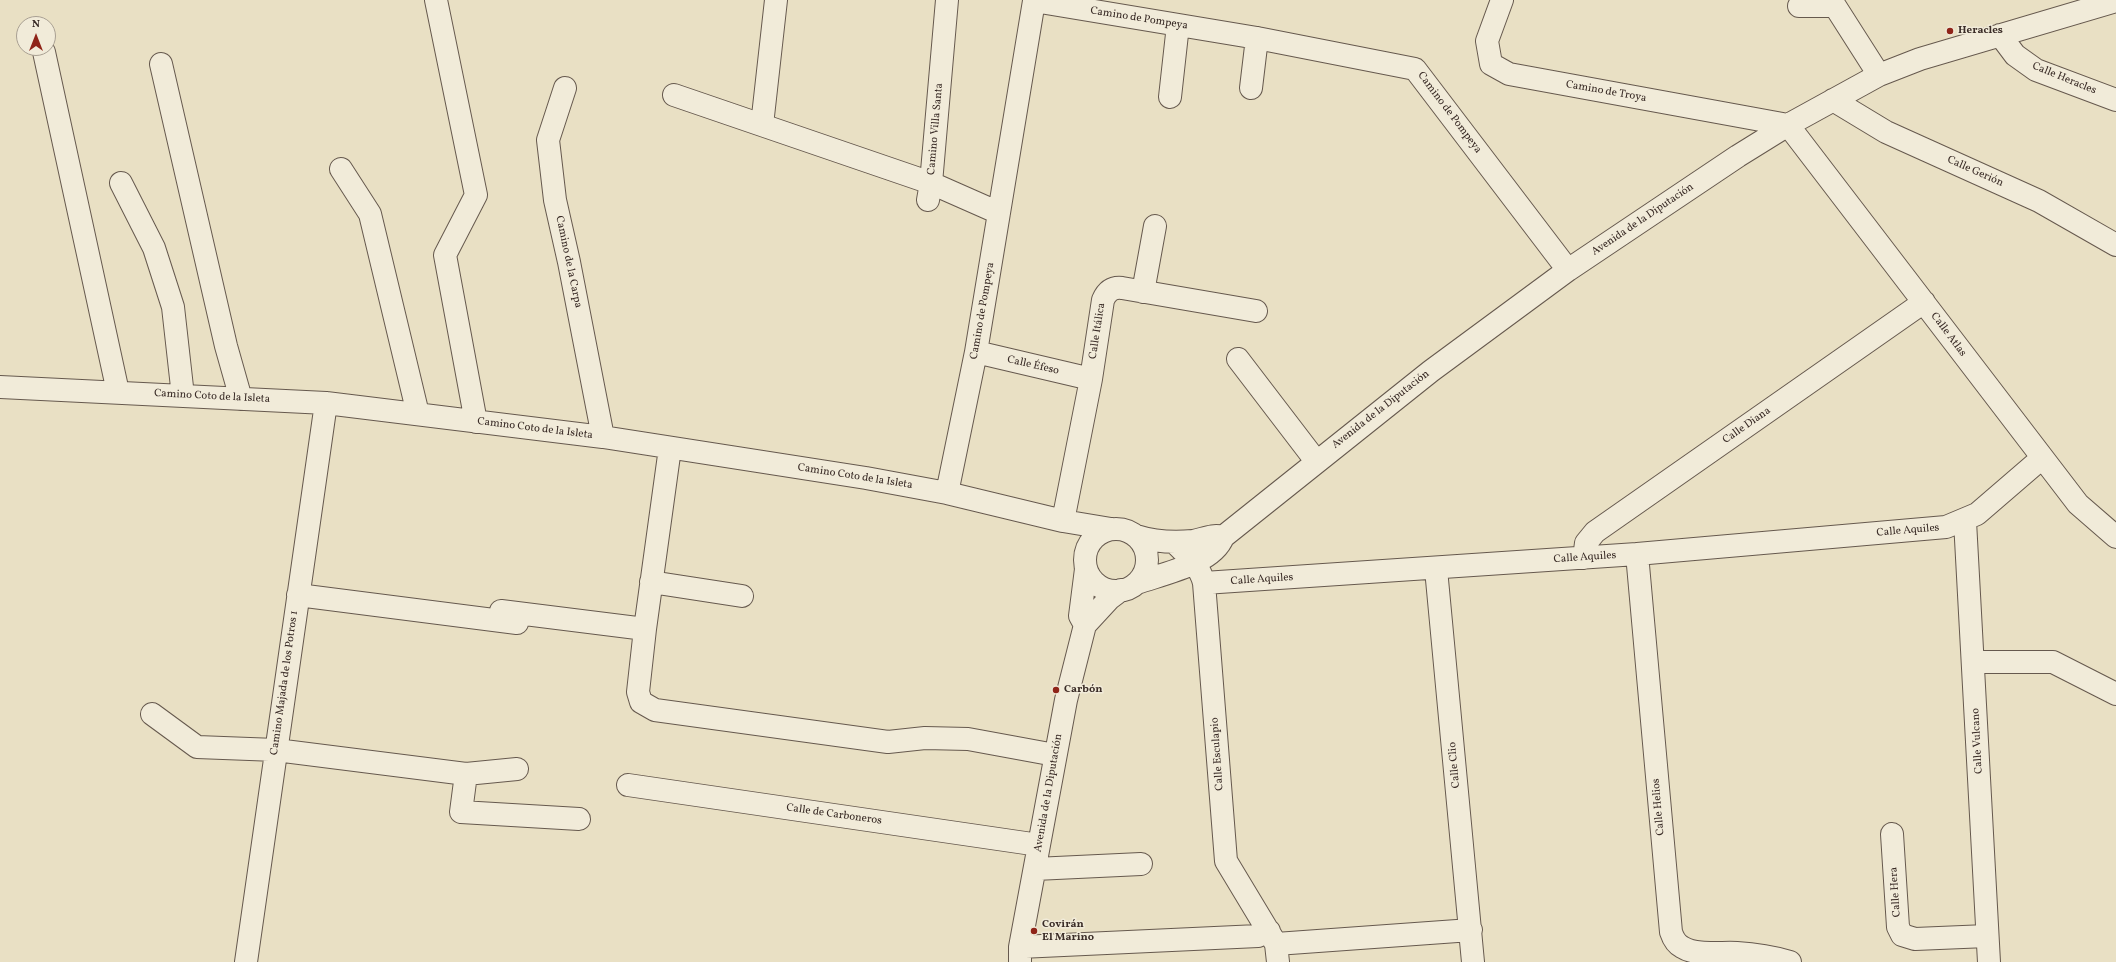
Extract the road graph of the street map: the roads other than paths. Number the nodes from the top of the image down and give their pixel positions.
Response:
1 (436, 0) edge
2 (776, 0) edge
3 (947, 0) edge
4 (1502, 0) edge
5 (2116, 2) edge
6 (1799, 6) dead end
7 (1178, 25) junction
8 (2000, 35) junction
9 (1257, 38) junction
10 (45, 56) edge
11 (161, 64) dead end
12 (1879, 75) junction
13 (565, 88) dead end
14 (1251, 88) dead end
15 (674, 95) dead end
16 (1170, 97) dead end
17 (1833, 100) junction
18 (2116, 100) edge
19 (762, 125) junction
20 (1788, 125) junction
21 (342, 169) dead end
22 (121, 183) dead end
23 (930, 192) junction
24 (999, 213) junction
25 (1155, 226) dead end
26 (2116, 245) edge
27 (1568, 270) junction
28 (1143, 292) junction
29 (1924, 302) junction
30 (1256, 311) dead end
31 (976, 352) junction
32 (1238, 359) dead end
33 (1091, 379) junction
34 (0, 386) edge
35 (118, 392) junction
36 (183, 396) junction
37 (240, 399) junction
38 (326, 403) junction
39 (418, 414) junction
40 (476, 422) junction
41 (603, 437) junction
42 (670, 448) junction
43 (2042, 458) junction
44 (1316, 461) junction
45 (947, 493) junction
46 (1063, 521) junction
47 (1965, 521) junction
48 (1111, 529) junction
49 (1136, 536) junction
50 (2116, 536) edge
51 (1223, 537) junction
52 (1174, 542) junction
53 (1636, 554) junction
54 (1584, 558) junction
55 (1194, 563) junction
56 (1085, 564) junction
57 (1436, 569) junction
58 (651, 582) junction
59 (1204, 583) junction
60 (1129, 587) junction
61 (298, 595) junction
62 (742, 596) dead end
63 (431, 602) dead end
64 (517, 623) dead end
65 (1085, 625) junction
66 (645, 629) junction
67 (1973, 662) junction
68 (2116, 694) edge
69 (152, 714) dead end
70 (276, 750) junction
71 (1055, 755) junction
72 (517, 769) dead end
73 (466, 774) junction
74 (628, 785) dead end
75 (579, 819) dead end
76 (1892, 834) dead end
77 (1039, 845) junction
78 (1141, 864) dead end
79 (1035, 869) junction
80 (1471, 930) junction
81 (1987, 936) junction
82 (1275, 946) edge
83 (1020, 954) edge
84 (246, 962) edge
85 (1474, 962) edge
86 (1790, 962) edge
87 (1989, 962) edge

1 - 40 street
2 - 19 street
3 - 23 street, Camino Villa Santa
4 - 20 street, Camino de Troya
5 - 8 street, Avenida de la Diputación
6 - 12 street
7 - 9 street, Camino de Pompeya
7 - 16 street
7 - 24 street, Camino de Pompeya
8 - 12 street, Avenida de la Diputación
8 - 18 street, Calle Heracles
9 - 14 street
9 - 27 street, Camino de Pompeya
10 - 35 street
11 - 37 street
12 - 17 street, Avenida de la Diputación
13 - 41 street, Camino de la Carpa
15 - 19 street
17 - 20 street, Avenida de la Diputación
17 - 26 street, Calle Gerión
19 - 23 street
20 - 27 street, Avenida de la Diputación
20 - 29 street, Calle Atlas
21 - 39 street
22 - 36 street
23 - 24 street, Camino Villa Santa
24 - 31 street, Camino de Pompeya
25 - 28 street
27 - 44 street, Avenida de la Diputación
28 - 30 street, Calle Itálica
28 - 33 street, Calle Itálica
29 - 43 street, Calle Atlas
29 - 54 street, Calle Diana
31 - 33 street, Calle Éfeso
31 - 45 street, Camino de Pompeya
32 - 44 street
33 - 46 street, Calle Itálica
34 - 35 street, Camino Coto de la Isleta
35 - 36 street, Camino Coto de la Isleta
36 - 37 street, Camino Coto de la Isleta
37 - 38 street, Camino Coto de la Isleta
38 - 39 street, Camino Coto de la Isleta
38 - 61 street, Camino Majada de los Potros 1
39 - 40 street, Camino Coto de la Isleta
40 - 41 street, Camino Coto de la Isleta
41 - 42 street, Camino Coto de la Isleta
42 - 45 street, Camino Coto de la Isleta
42 - 58 street
43 - 47 street, Calle Aquiles
43 - 50 street, Calle Atlas
44 - 51 street, Avenida de la Diputación
45 - 46 street, Camino Coto de la Isleta
46 - 48 street, Camino Coto de la Isleta
46 - 56 street
47 - 53 street, Calle Aquiles
47 - 67 street, Calle Vulcano
48 - 49 street
48 - 56 street
49 - 52 street
49 - 60 street
51 - 52 street
51 - 55 street, Avenida de la Diputación
52 - 55 street, Calle Esculapio
53 - 54 street, Calle Aquiles
53 - 86 street, Calle Helios
54 - 57 street, Calle Aquiles
55 - 59 street, Calle Esculapio
55 - 60 street, Avenida de la Diputación
56 - 60 street
56 - 65 street, Avenida de la Diputación
57 - 59 street, Calle Aquiles
57 - 80 street, Calle Clio
58 - 62 street
58 - 66 street
59 - 82 street, Calle Esculapio
60 - 65 street, Avenida de la Diputación
61 - 64 street
61 - 70 street, Camino Majada de los Potros 1
63 - 66 street
65 - 71 street, Avenida de la Diputación
66 - 71 street
67 - 68 street
67 - 81 street, Calle Vulcano
69 - 70 street
70 - 73 street
70 - 84 street, Camino Majada de los Potros 1
71 - 77 street, Avenida de la Diputación
72 - 73 street
73 - 75 street
74 - 77 street, Calle de Carboneros
76 - 81 street, Calle Hera
77 - 79 street, Avenida de la Diputación
78 - 79 street
79 - 83 street, Avenida de la Diputación
80 - 82 street
80 - 85 street, Calle Clio
81 - 87 street, Calle Vulcano
82 - 83 street

